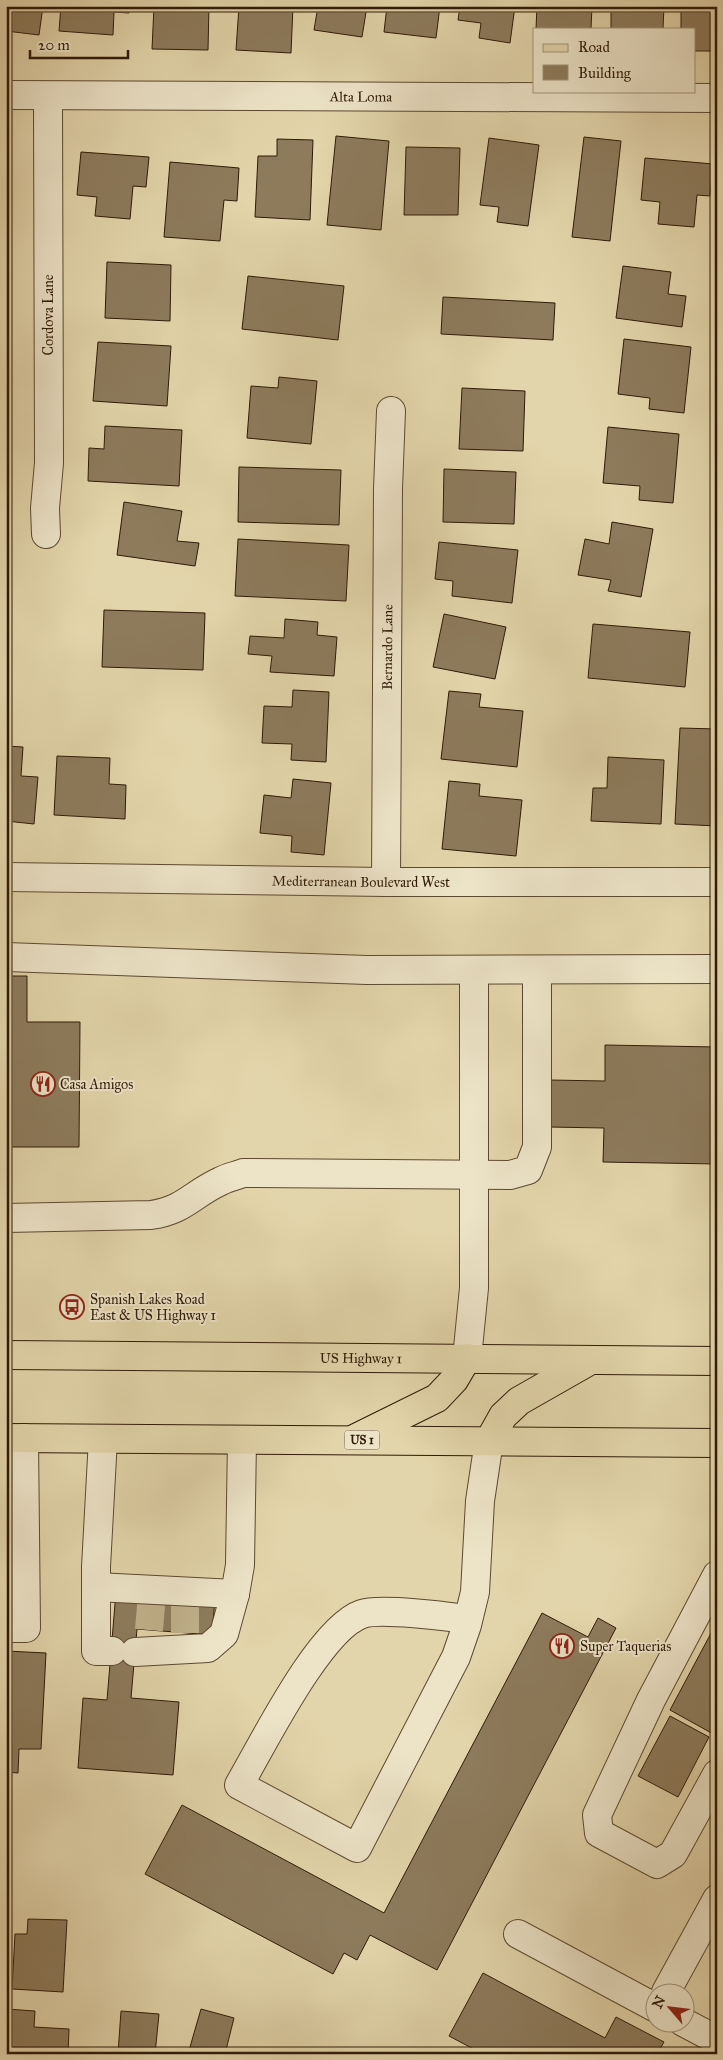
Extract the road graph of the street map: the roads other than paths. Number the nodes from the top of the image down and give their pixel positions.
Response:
1 (6, 95) edge
2 (48, 96) junction
3 (717, 98) edge
4 (391, 411) dead end
5 (46, 534) dead end
6 (6, 877) edge
7 (386, 882) junction
8 (717, 882) edge
9 (6, 957) edge
10 (717, 969) edge
11 (474, 970) junction
12 (537, 970) junction
13 (474, 1175) junction
14 (6, 1218) edge
15 (6, 1355) edge
16 (467, 1358) junction
17 (593, 1359) junction
18 (717, 1361) edge
19 (15, 1438) edge
20 (104, 1439) junction
21 (242, 1440) junction
22 (352, 1440) junction
23 (489, 1441) junction
24 (717, 1443) edge
25 (717, 1575) edge
26 (96, 1587) junction
27 (235, 1594) junction
28 (468, 1620) junction
29 (16, 1628) edge
30 (717, 1774) edge
31 (717, 1899) edge
32 (518, 1934) dead end
33 (671, 1982) edge
34 (646, 2003) edge
35 (696, 2029) edge
36 (717, 2040) edge

1 - 2 street, Alta Loma
2 - 3 street, Alta Loma
2 - 5 street, Cordova Lane
4 - 7 street, Bernardo Lane
6 - 7 street, Mediterranean Boulevard West
7 - 8 street, Mediterranean Boulevard West
9 - 11 street
10 - 12 street
11 - 12 street
11 - 13 street
12 - 13 street
13 - 14 street
13 - 16 street
15 - 16 main road, US Highway 1
16 - 17 main road, US Highway 1
16 - 22 main road
17 - 18 main road, US Highway 1
17 - 23 main road
19 - 20 main road, US 1
19 - 29 street
20 - 21 main road, US 1
20 - 26 street
21 - 22 main road, US 1
21 - 27 street
22 - 23 main road, US 1
23 - 24 main road, US 1
23 - 28 street
25 - 30 street
26 - 27 street
26 - 27 street
28 - 28 street
31 - 33 street
32 - 34 street
35 - 36 street

